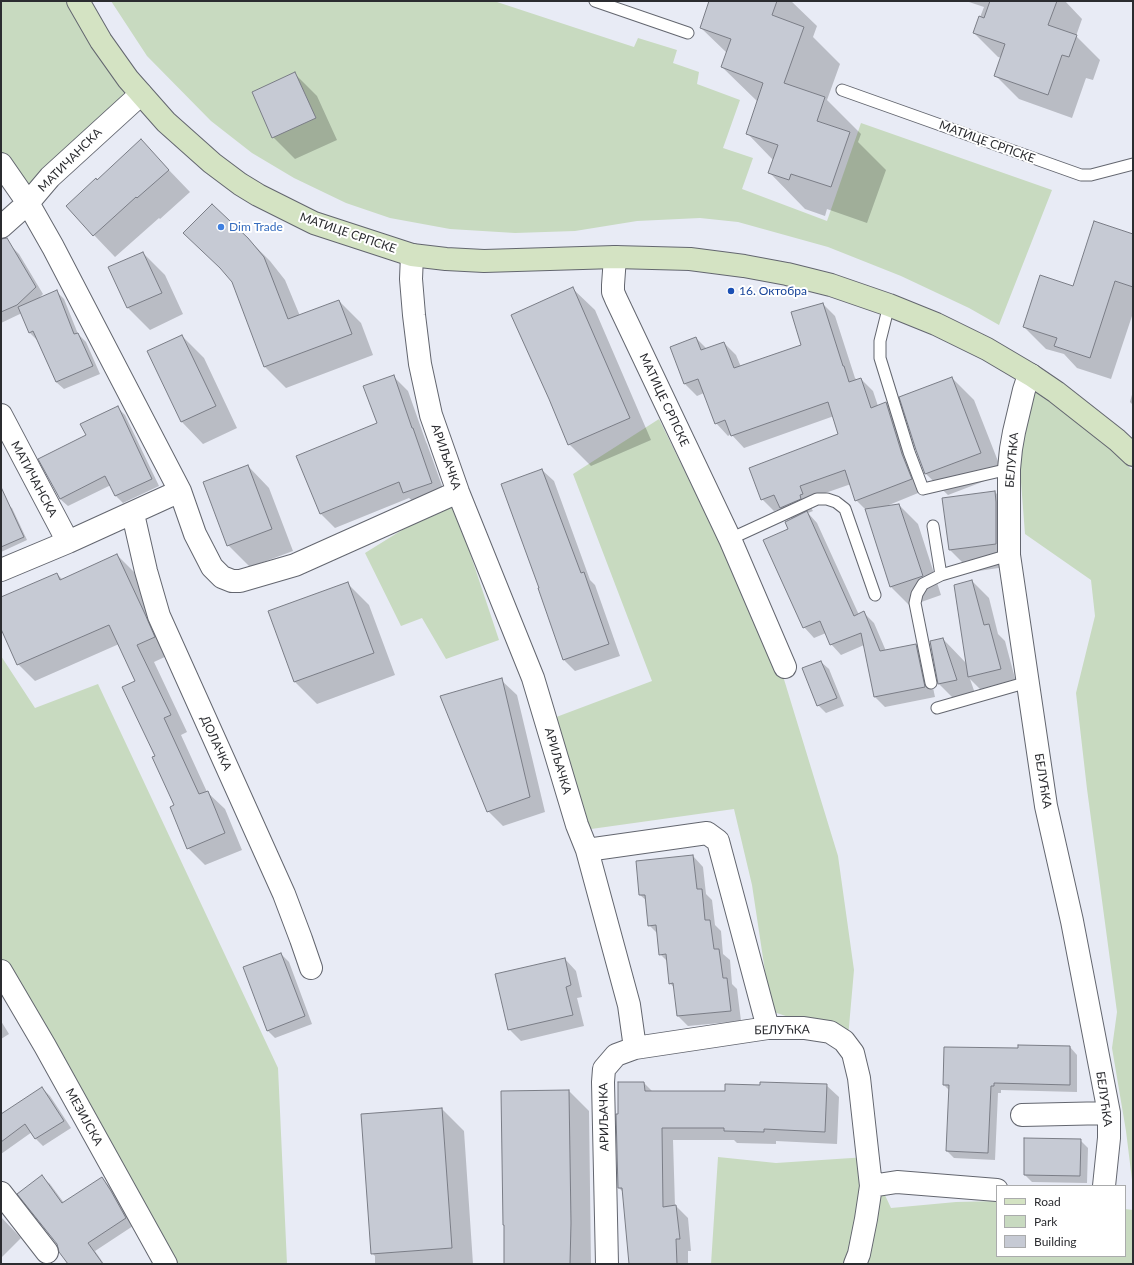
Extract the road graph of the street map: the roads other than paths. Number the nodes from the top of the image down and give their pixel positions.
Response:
1 (78, 1) edge
2 (595, 1) edge
3 (688, 33) dead end
4 (842, 90) dead end
5 (141, 94) junction
6 (1, 164) edge
7 (1133, 164) edge
8 (28, 203) junction
9 (1, 227) edge
10 (412, 255) junction
11 (614, 257) junction
12 (889, 304) junction
13 (1031, 375) junction
14 (1, 415) edge
15 (1133, 455) edge
16 (1009, 469) junction
17 (180, 491) junction
18 (458, 492) junction
19 (133, 514) junction
20 (933, 526) dead end
21 (730, 539) junction
22 (68, 542) junction
23 (1009, 555) junction
24 (1, 570) edge
25 (941, 575) junction
26 (875, 595) dead end
27 (785, 667) dead end
28 (1028, 682) junction
29 (931, 683) dead end
30 (937, 708) dead end
31 (587, 850) junction
32 (310, 968) dead end
33 (1, 971) edge
34 (768, 1028) junction
35 (634, 1048) junction
36 (1109, 1113) junction
37 (1022, 1115) dead end
38 (1104, 1185) edge
39 (871, 1186) junction
40 (996, 1190) edge
41 (1, 1193) edge
42 (47, 1252) dead end
43 (166, 1264) edge
44 (607, 1264) edge
45 (855, 1264) edge

1 - 5 main road, МАТИЦЕ СРПСКЕ
2 - 3 lane
4 - 7 lane, МАТИЦЕ СРПСКЕ
5 - 8 street, МАТИЧАНСКА
5 - 10 main road, МАТИЦЕ СРПСКЕ
6 - 8 street
8 - 9 street, МАТИЧАНСКА
8 - 17 street
10 - 11 main road, МАТИЦЕ СРПСКЕ
10 - 18 street, АРИЉАЧКА
11 - 12 main road, МАТИЦЕ СРПСКЕ
11 - 21 street, МАТИЦЕ СРПСКЕ
12 - 13 main road, МАТИЦЕ СРПСКЕ
12 - 16 lane
13 - 15 main road, МАТИЦЕ СРПСКЕ
13 - 16 street, БЕЛУЋКА
14 - 22 street, МАТИЧАНСКА
16 - 23 street, БЕЛУЋКА
17 - 18 street
17 - 19 street
18 - 31 street, АРИЉАЧКА
19 - 22 street
19 - 32 street, ДОЛАЧКА
20 - 25 lane
21 - 26 lane
21 - 27 street, МАТИЦЕ СРПСКЕ
22 - 24 street
23 - 25 lane
23 - 28 street, БЕЛУЋКА
25 - 29 lane
28 - 30 lane
28 - 36 street, БЕЛУЋКА
31 - 34 street
31 - 35 street, АРИЉАЧКА
33 - 43 street, МЕЗИЈСКА
34 - 35 street, БЕЛУЋКА
34 - 39 street, БЕЛУЋКА
35 - 44 street, АРИЉАЧКА
36 - 37 street
36 - 38 street, БЕЛУЋКА
39 - 40 street
39 - 45 street
41 - 42 street

